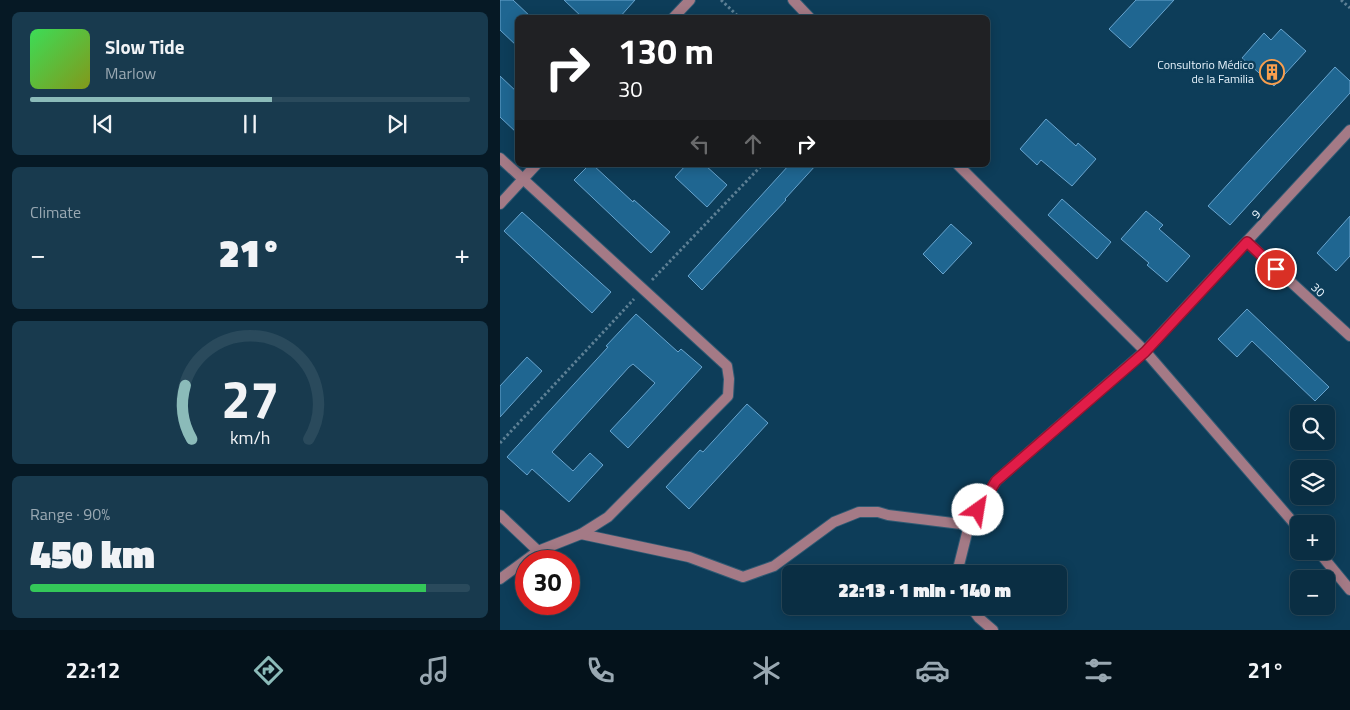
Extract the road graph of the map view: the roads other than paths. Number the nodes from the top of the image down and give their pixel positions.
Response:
1 (690, 0) edge
2 (793, 0) edge
3 (676, 15) edge
4 (807, 15) edge
5 (1350, 130) edge
6 (500, 158) edge
7 (534, 167) edge
8 (960, 167) edge
9 (522, 179) junction
10 (500, 204) edge
11 (1247, 242) junction
12 (1350, 336) edge
13 (1145, 352) junction
14 (500, 515) edge
15 (1290, 519) edge
16 (969, 525) junction
17 (581, 534) junction
18 (537, 550) edge
19 (541, 550) edge
20 (1325, 560) edge
21 (959, 565) edge
22 (515, 568) edge
23 (500, 579) edge
24 (1350, 590) edge
25 (977, 615) edge
26 (993, 630) edge

1 - 3 street
2 - 4 street
5 - 11 street, 9
6 - 9 street
7 - 9 street
8 - 13 street
9 - 10 street
9 - 17 street
11 - 12 street, 30
11 - 13 street, 9
13 - 15 street
13 - 16 street, 9
14 - 18 street
16 - 17 street
16 - 21 street, 9
17 - 19 street
20 - 24 street
22 - 23 street
25 - 26 street

